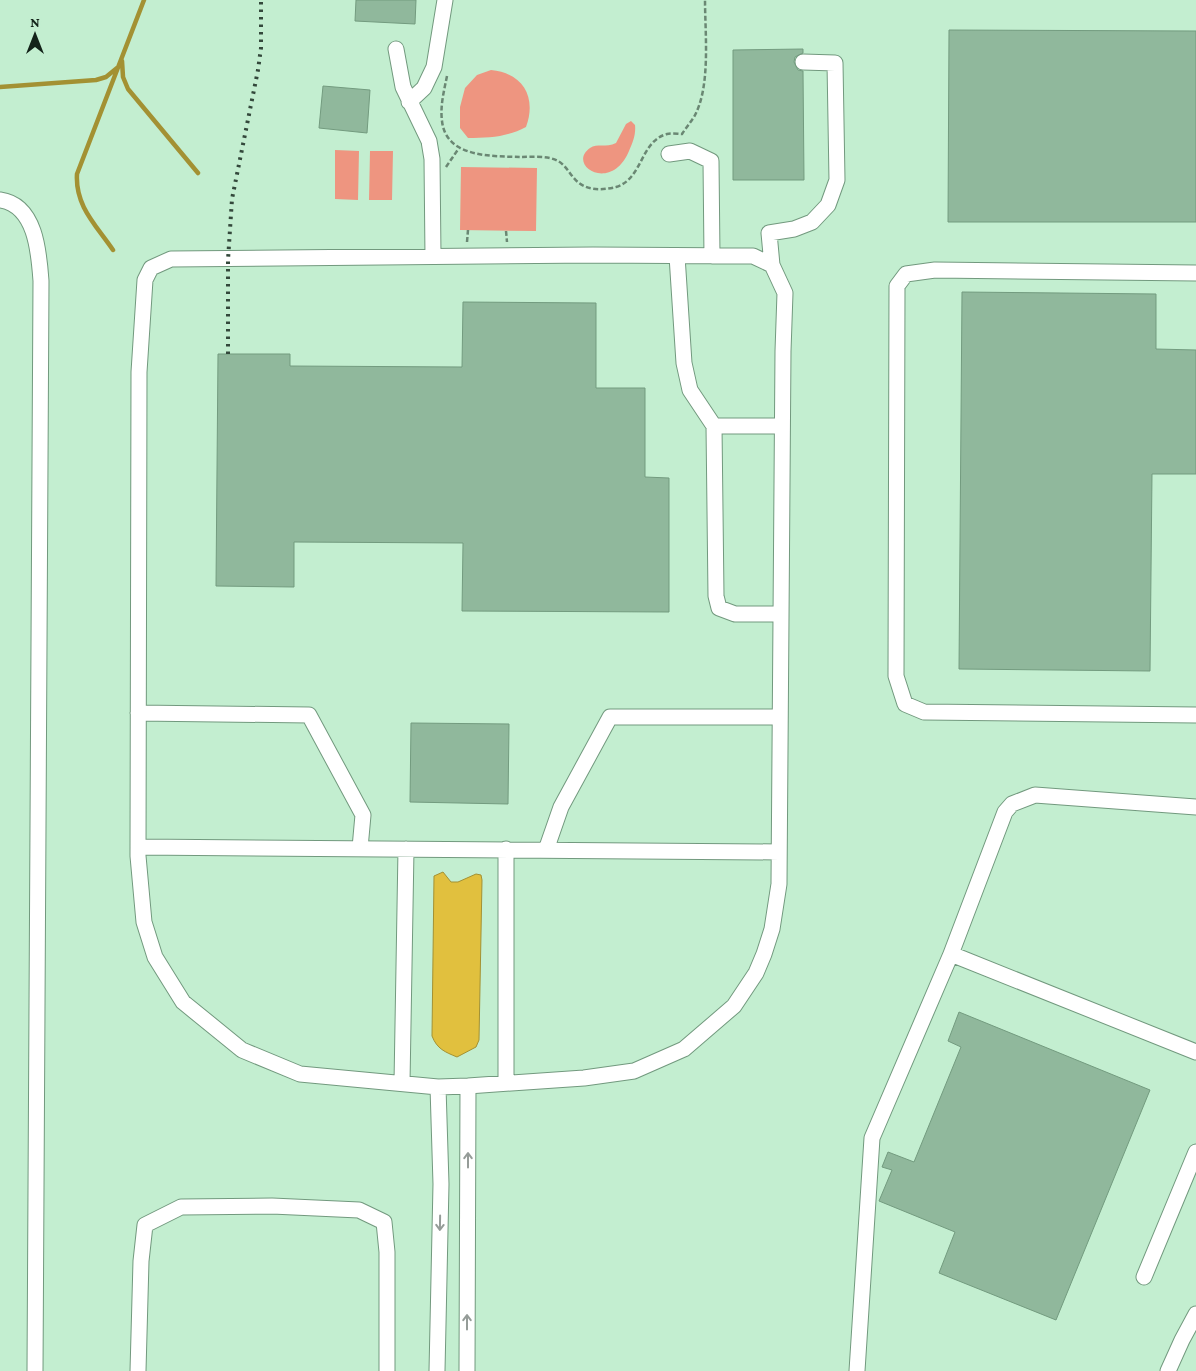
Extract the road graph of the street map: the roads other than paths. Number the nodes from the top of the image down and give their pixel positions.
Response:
1 (445, 0) edge
2 (396, 49) dead end
3 (803, 62) dead end
4 (409, 102) junction
5 (669, 154) dead end
6 (0, 200) edge
7 (433, 256) junction
8 (677, 256) junction
9 (712, 256) junction
10 (772, 265) junction
11 (1196, 273) edge
12 (714, 426) junction
13 (782, 426) junction
14 (781, 614) junction
15 (138, 713) junction
16 (1196, 715) edge
17 (780, 718) junction
18 (1196, 807) edge
19 (138, 846) junction
20 (360, 848) junction
21 (406, 849) junction
22 (506, 849) junction
23 (546, 850) junction
24 (779, 852) junction
25 (950, 954) junction
26 (1196, 1052) edge
27 (402, 1084) junction
28 (506, 1084) junction
29 (468, 1086) junction
30 (438, 1087) junction
31 (1196, 1152) edge
32 (1144, 1277) dead end
33 (1196, 1314) edge
34 (1189, 1342) edge
35 (35, 1371) edge
36 (138, 1371) edge
37 (387, 1371) edge
38 (437, 1371) edge
39 (467, 1371) edge
40 (858, 1371) edge
41 (1168, 1371) edge

1 - 4 street
2 - 4 street
3 - 10 street
4 - 7 street
5 - 9 street
6 - 35 street
7 - 8 street
7 - 15 street
8 - 9 street
8 - 12 street
9 - 10 street
10 - 13 street
11 - 16 street
12 - 13 street
12 - 14 street
13 - 14 street
14 - 17 street
15 - 19 street
15 - 20 street
17 - 23 street
17 - 24 street
18 - 25 street
19 - 20 street
19 - 27 street
20 - 21 street
21 - 22 street
21 - 27 street
22 - 23 street
22 - 28 street
23 - 24 street
24 - 28 street
25 - 26 street
25 - 40 street
27 - 30 street
28 - 29 street
29 - 30 street
39 -> 29 street
30 -> 38 street
31 - 32 street
33 - 34 street
34 - 41 street
36 - 37 street

